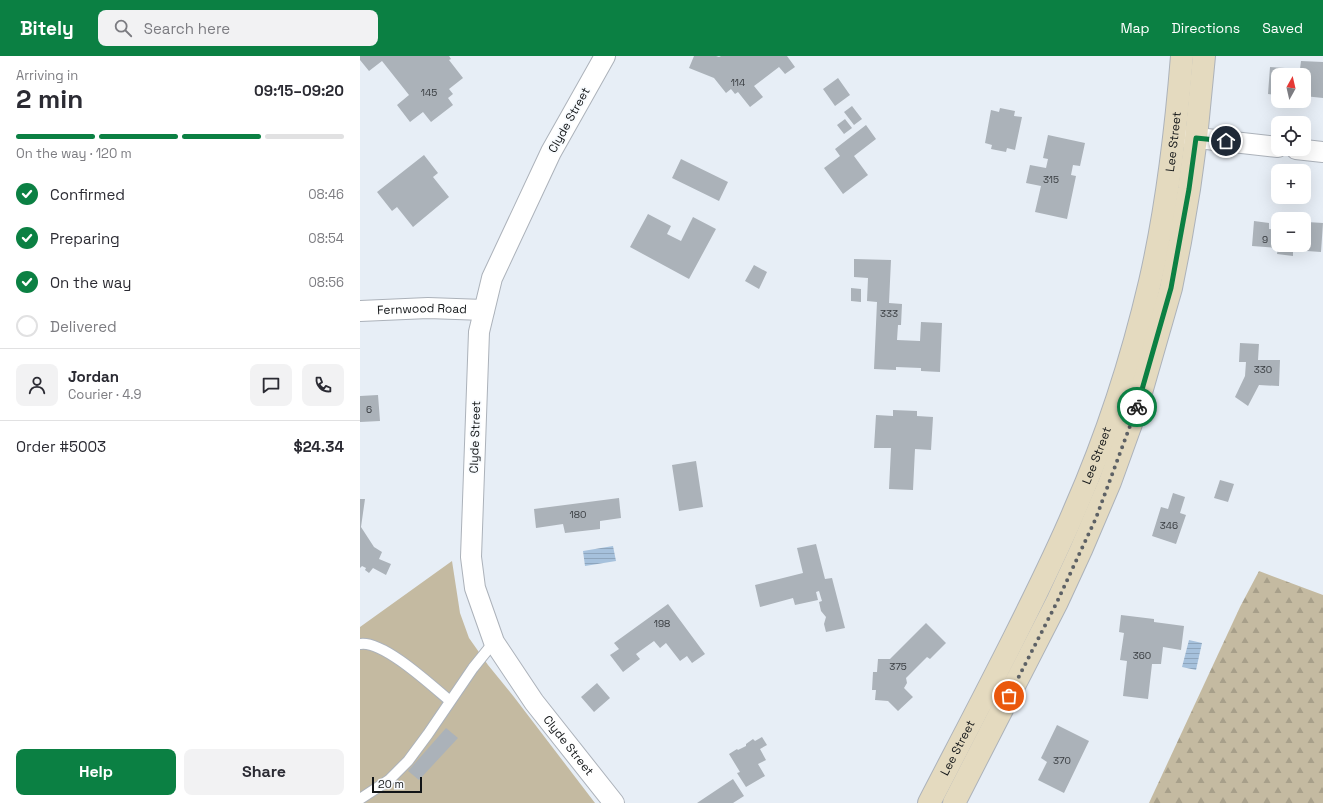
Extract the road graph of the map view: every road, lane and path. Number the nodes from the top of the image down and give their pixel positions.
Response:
1 (1182, 56) edge
2 (1204, 56) edge
3 (603, 57) edge
4 (1174, 135) junction
5 (1196, 138) junction
6 (1271, 146) edge
7 (1311, 151) edge
8 (1323, 152) edge
9 (484, 310) junction
10 (360, 311) edge
11 (494, 642) junction
12 (360, 644) edge
13 (450, 701) junction
14 (360, 799) edge
15 (614, 803) edge
16 (929, 803) edge
17 (954, 803) edge

1 - 4 main road, Lee Street
2 - 5 main road, Lee Street
3 - 9 street, Clyde Street
4 - 5 street
4 - 16 main road, Lee Street
5 - 6 street
5 - 17 main road, Lee Street
7 - 8 street
9 - 10 street, Fernwood Road
9 - 11 street, Clyde Street
11 - 13 lane
11 - 15 street, Clyde Street
12 - 13 lane
13 - 14 lane

